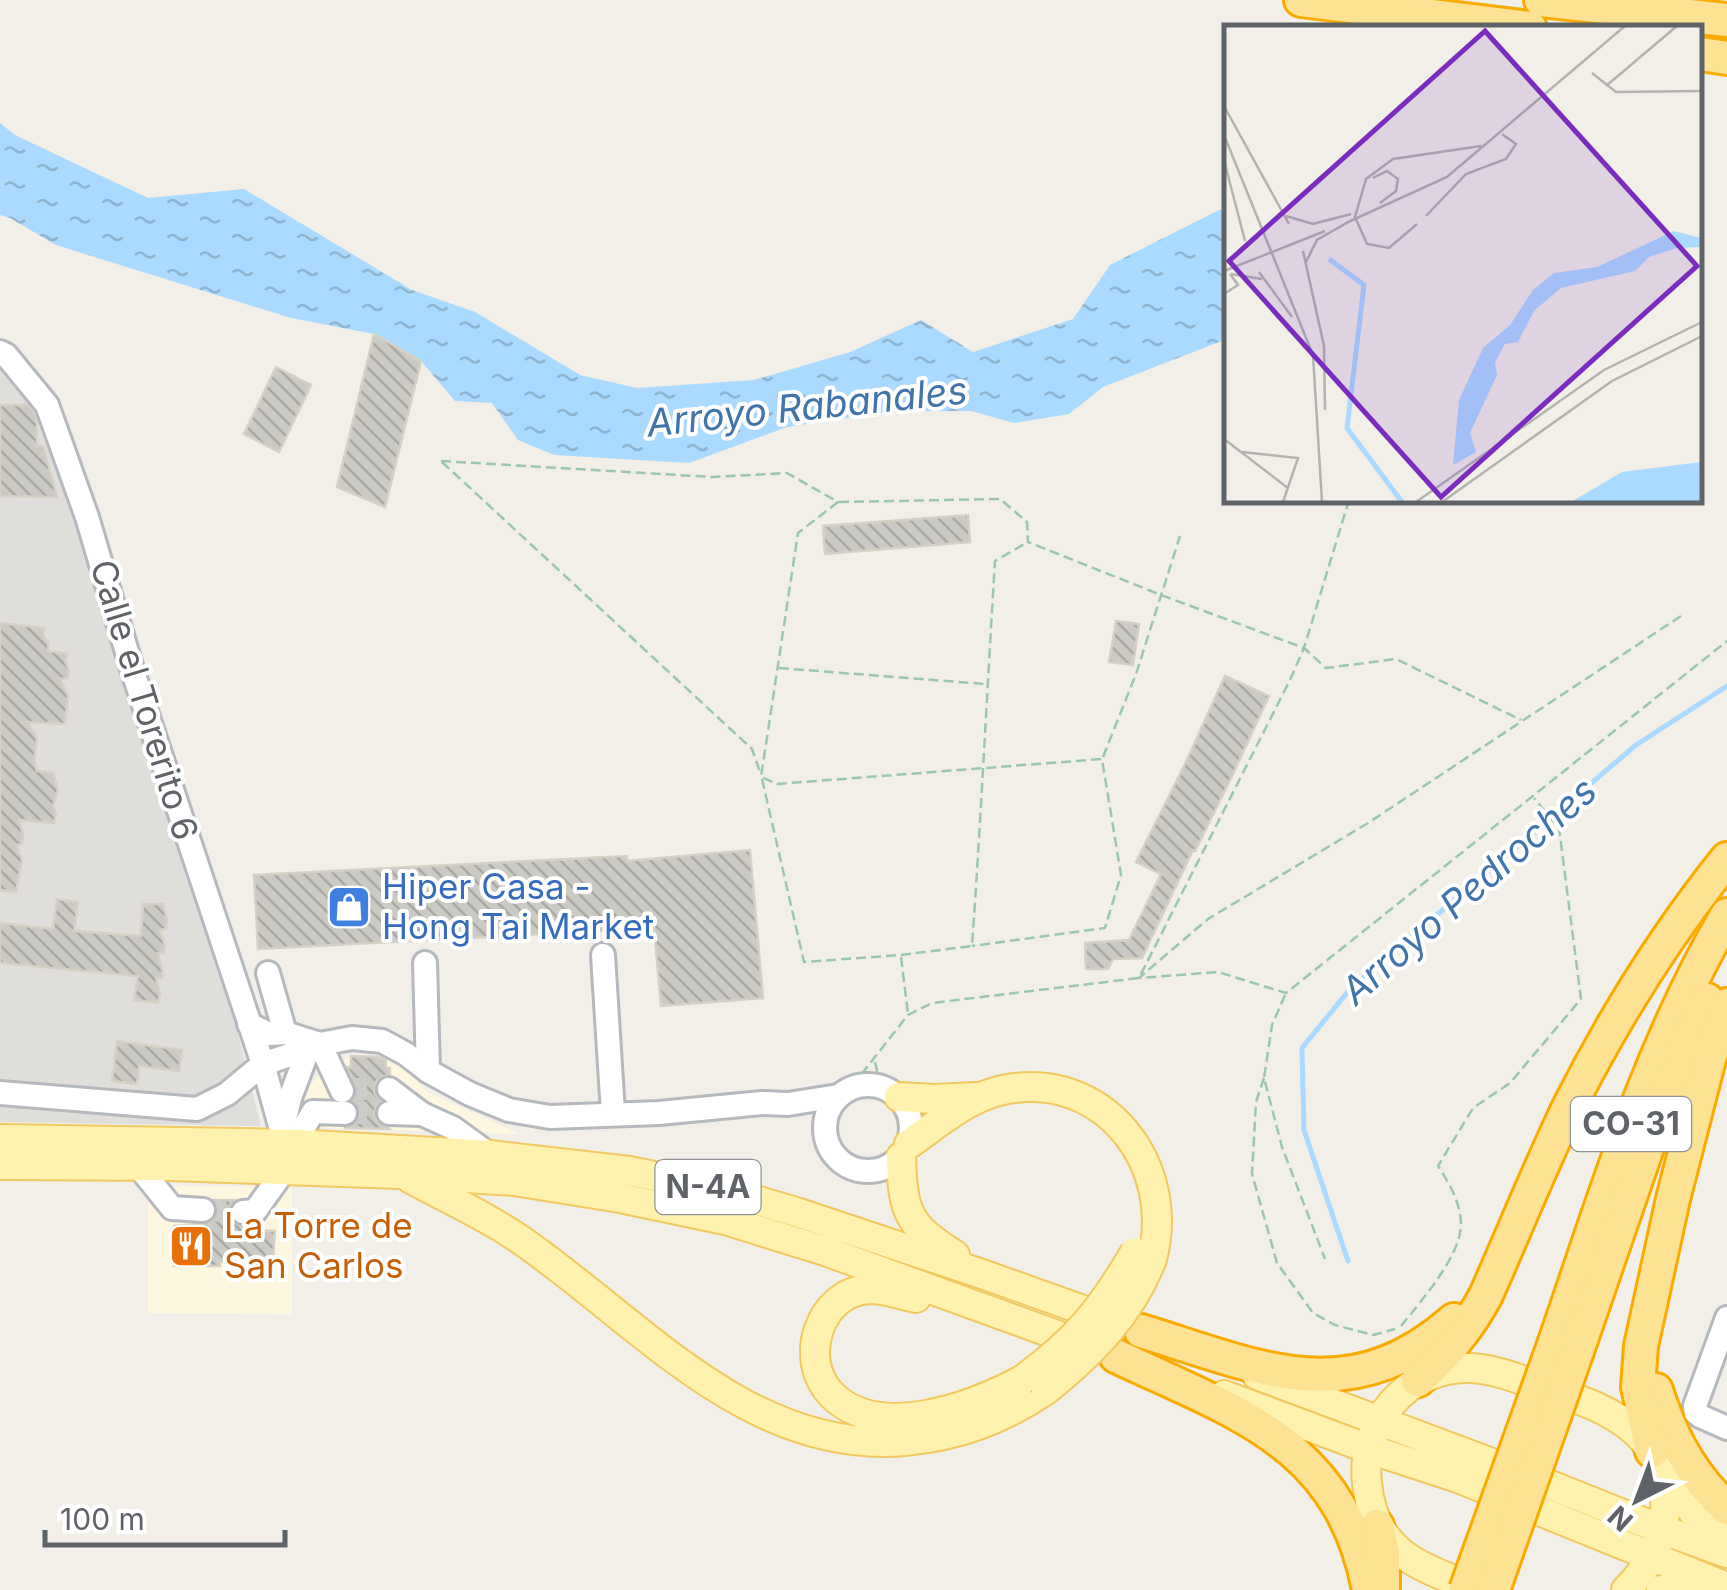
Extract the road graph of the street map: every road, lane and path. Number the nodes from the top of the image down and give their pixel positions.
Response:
1 (1301, 0) edge
2 (1541, 0) edge
3 (1350, 6) junction
4 (1727, 20) edge
5 (1486, 25) edge
6 (1505, 25) edge
7 (1702, 51) edge
8 (1727, 55) edge
9 (0, 352) edge
10 (838, 502) junction
11 (1349, 502) edge
12 (1180, 536) dead end
13 (1028, 542) junction
14 (1161, 595) junction
15 (1681, 616) dead end
16 (1727, 641) edge
17 (1304, 648) junction
18 (779, 668) junction
19 (987, 684) junction
20 (1521, 720) junction
21 (1102, 759) junction
22 (985, 768) junction
23 (761, 777) junction
24 (1533, 796) junction
25 (1727, 860) edge
26 (1727, 915) edge
27 (972, 946) junction
28 (602, 955) dead end
29 (901, 955) junction
30 (1727, 961) edge
31 (424, 963) dead end
32 (268, 972) dead end
33 (1139, 978) junction
34 (1286, 994) junction
35 (1727, 1004) edge
36 (908, 1016) junction
37 (250, 1024) junction
38 (286, 1033) junction
39 (314, 1047) junction
40 (875, 1060) junction
41 (263, 1064) junction
42 (428, 1071) junction
43 (1264, 1078) junction
44 (389, 1089) tunnel mouth
45 (890, 1091) junction
46 (845, 1092) junction
47 (0, 1093) edge
48 (982, 1097) junction
49 (788, 1104) junction
50 (389, 1113) tunnel mouth
51 (613, 1113) junction
52 (422, 1114) junction
53 (825, 1126) junction
54 (0, 1139) edge
55 (286, 1148) junction
56 (905, 1150) junction
57 (490, 1154) junction
58 (0, 1165) edge
59 (140, 1166) junction
60 (400, 1174) junction
61 (204, 1210) tunnel mouth
62 (243, 1212) dead end
63 (1325, 1259) dead end
64 (986, 1275) junction
65 (1490, 1285) junction
66 (968, 1301) junction
67 (1727, 1318) edge
68 (1646, 1319) junction
69 (1142, 1331) junction
70 (1566, 1346) junction
71 (1116, 1356) junction
72 (1418, 1380) junction
73 (1034, 1385) junction
74 (1268, 1410) junction
75 (1727, 1428) edge
76 (1374, 1435) junction
77 (1656, 1459) junction
78 (1727, 1508) edge
79 (1373, 1515) junction
80 (1727, 1542) edge
81 (1658, 1543) junction
82 (1727, 1552) edge
83 (1727, 1588) edge
84 (1369, 1590) edge
85 (1383, 1590) edge
86 (1466, 1590) edge
87 (1480, 1590) edge
88 (1493, 1590) edge
89 (1626, 1590) edge
90 (1660, 1590) edge

1 - 3 highway
2 - 4 highway
3 - 5 highway
3 - 6 highway
7 - 8 highway
9 - 37 street, Calle el Torerito 6
10 - 13 path
10 - 18 path
10 - 23 path
11 - 17 path
12 - 14 path
13 - 14 path
13 - 19 path
14 - 17 path
14 - 21 path
15 - 20 path
16 - 24 path
17 - 20 path
17 - 33 path
18 - 19 path
18 - 23 path
19 - 22 path
20 - 33 path
21 - 22 path
21 - 27 path
22 - 23 path
22 - 27 path
23 - 29 path
24 - 34 path
24 - 43 path
25 - 65 highway
26 - 70 highway, CO-31
27 - 29 path
28 - 51 street
29 - 36 path
30 - 70 highway, CO-31
31 - 42 street
32 - 38 street
33 - 34 path
33 - 36 path
34 - 43 path
35 - 68 highway
36 - 40 path
37 - 38 street
37 - 41 street, Calle el Torerito 6
38 - 39 street
39 - 41 street
39 - 42 street
39 - 55 street
39 - 55 street
40 - 45 path
40 - 46 path
41 - 47 street
41 - 55 street, Calle el Torerito 6
42 - 51 street
43 - 63 path
44 - 52 street
45 - 46 street
45 - 48 main road
45 - 56 street
46 - 49 street
46 - 53 street
48 - 56 main road
48 - 73 main road, bridge
49 - 51 street
49 - 53 street
50 - 52 street
52 - 57 street
53 - 56 street
54 - 55 main road, N-4A
55 - 57 main road, N-4A
55 - 59 main road, N-4A
55 - 60 main road, N-4A
55 - 62 street
56 - 64 main road
57 - 64 main road, N-4A
58 - 59 main road, N-4A
59 - 61 street
60 - 66 main road, N-4A
60 - 73 main road
64 - 69 main road, N-4A
65 - 69 highway
65 - 72 highway
66 - 71 main road, N-4A
66 - 73 main road
67 - 75 street
68 - 77 highway
68 - 78 highway
69 - 76 main road, N-4A
70 - 86 highway, CO-31, bridge
70 - 88 highway, CO-31, bridge
71 - 74 main road, N-4A
71 - 84 highway
72 - 76 main road
72 - 77 main road
74 - 76 main road, N-4A
74 - 79 main road
76 - 79 main road
76 - 81 main road
77 - 80 main road
77 - 81 main road
79 - 85 highway
79 - 87 main road
81 - 82 main road
81 - 83 main road
81 - 89 main road
83 - 90 main road

